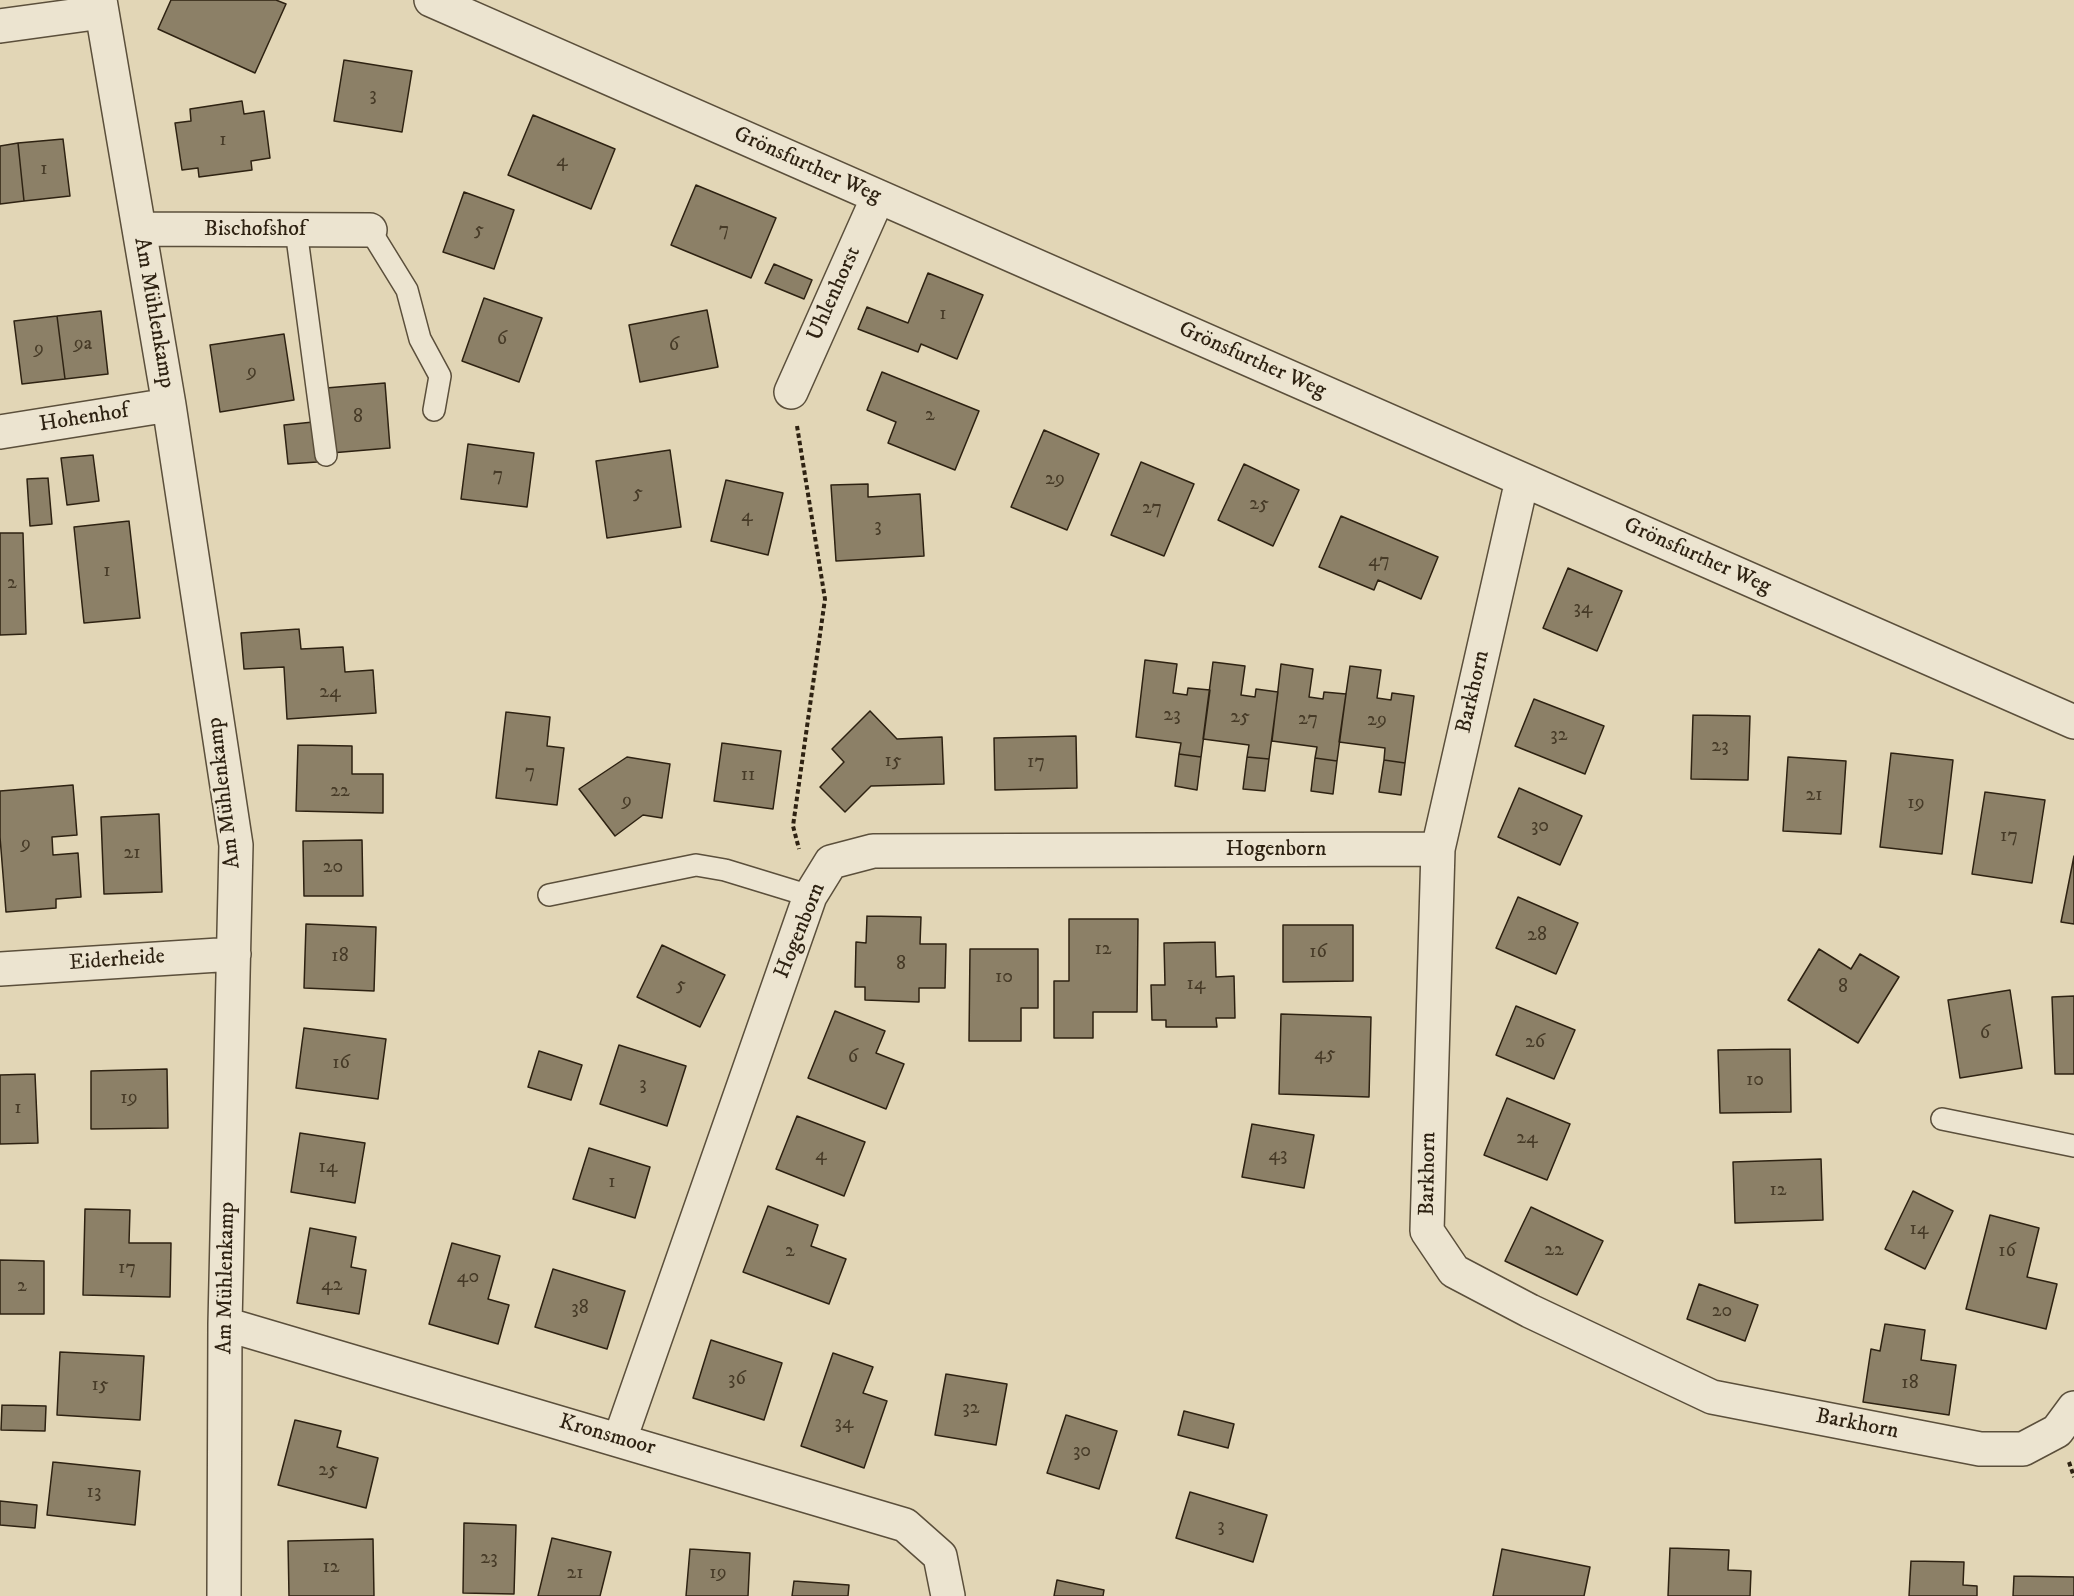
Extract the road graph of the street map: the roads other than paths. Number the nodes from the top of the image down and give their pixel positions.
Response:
1 (431, 0) edge
2 (101, 6) edge
3 (0, 26) edge
4 (878, 197) junction
5 (139, 229) junction
6 (296, 230) junction
7 (370, 230) joint
8 (791, 392) road end
9 (169, 405) junction
10 (434, 410) dead end
11 (0, 432) edge
12 (326, 455) dead end
13 (1522, 480) junction
14 (2074, 722) edge
15 (1438, 849) junction
16 (549, 896) dead end
17 (810, 896) junction
18 (234, 954) junction
19 (0, 969) edge
20 (1942, 1119) dead end
21 (2074, 1146) edge
22 (225, 1324) junction
23 (2074, 1408) edge
24 (620, 1439) junction
25 (224, 1596) edge
26 (948, 1596) edge

1 - 4 street, Grönsfurther Weg
2 - 3 street
2 - 5 street, Am Mühlenkamp
4 - 8 street, Uhlenhorst
4 - 13 street, Grönsfurther Weg
5 - 6 street, Bischofshof
5 - 9 street, Am Mühlenkamp
6 - 7 street, Bischofshof
6 - 12 lane
7 - 10 lane
9 - 11 street, Hohenhof
9 - 18 street, Am Mühlenkamp
13 - 14 street, Grönsfurther Weg
13 - 15 street, Barkhorn
15 - 17 street, Hogenborn
15 - 23 street, Barkhorn
16 - 17 lane
17 - 24 street, Hogenborn
18 - 19 street, Eiderheide
18 - 22 street, Am Mühlenkamp
20 - 21 lane
22 - 24 street, Kronsmoor
22 - 25 street, Am Mühlenkamp
24 - 26 street, Kronsmoor

